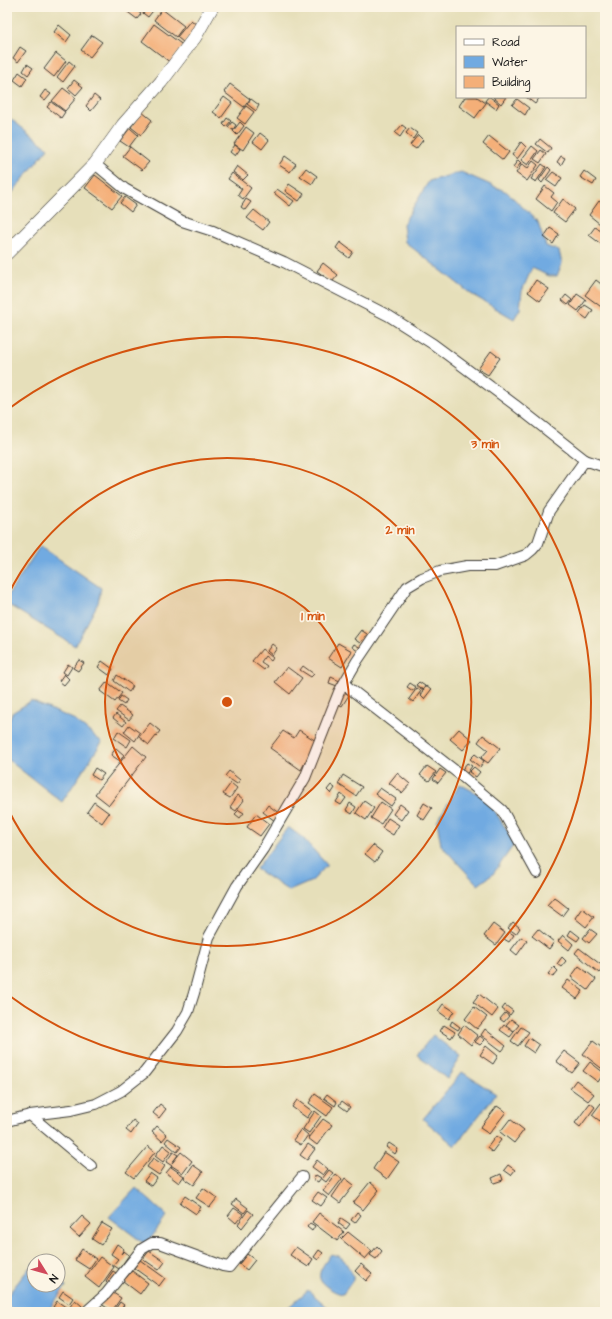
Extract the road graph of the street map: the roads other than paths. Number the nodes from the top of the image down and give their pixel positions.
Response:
1 (212, 7) edge
2 (95, 164) junction
3 (7, 253) edge
4 (585, 460) junction
5 (605, 467) edge
6 (344, 684) junction
7 (537, 873) dead end
8 (30, 1115) junction
9 (7, 1121) edge
10 (91, 1166) dead end
11 (302, 1177) dead end
12 (86, 1312) edge

1 - 2 main road
2 - 3 main road
2 - 4 street
4 - 5 street
4 - 6 street
6 - 7 street
6 - 8 street
8 - 9 street
8 - 10 street
11 - 12 street

